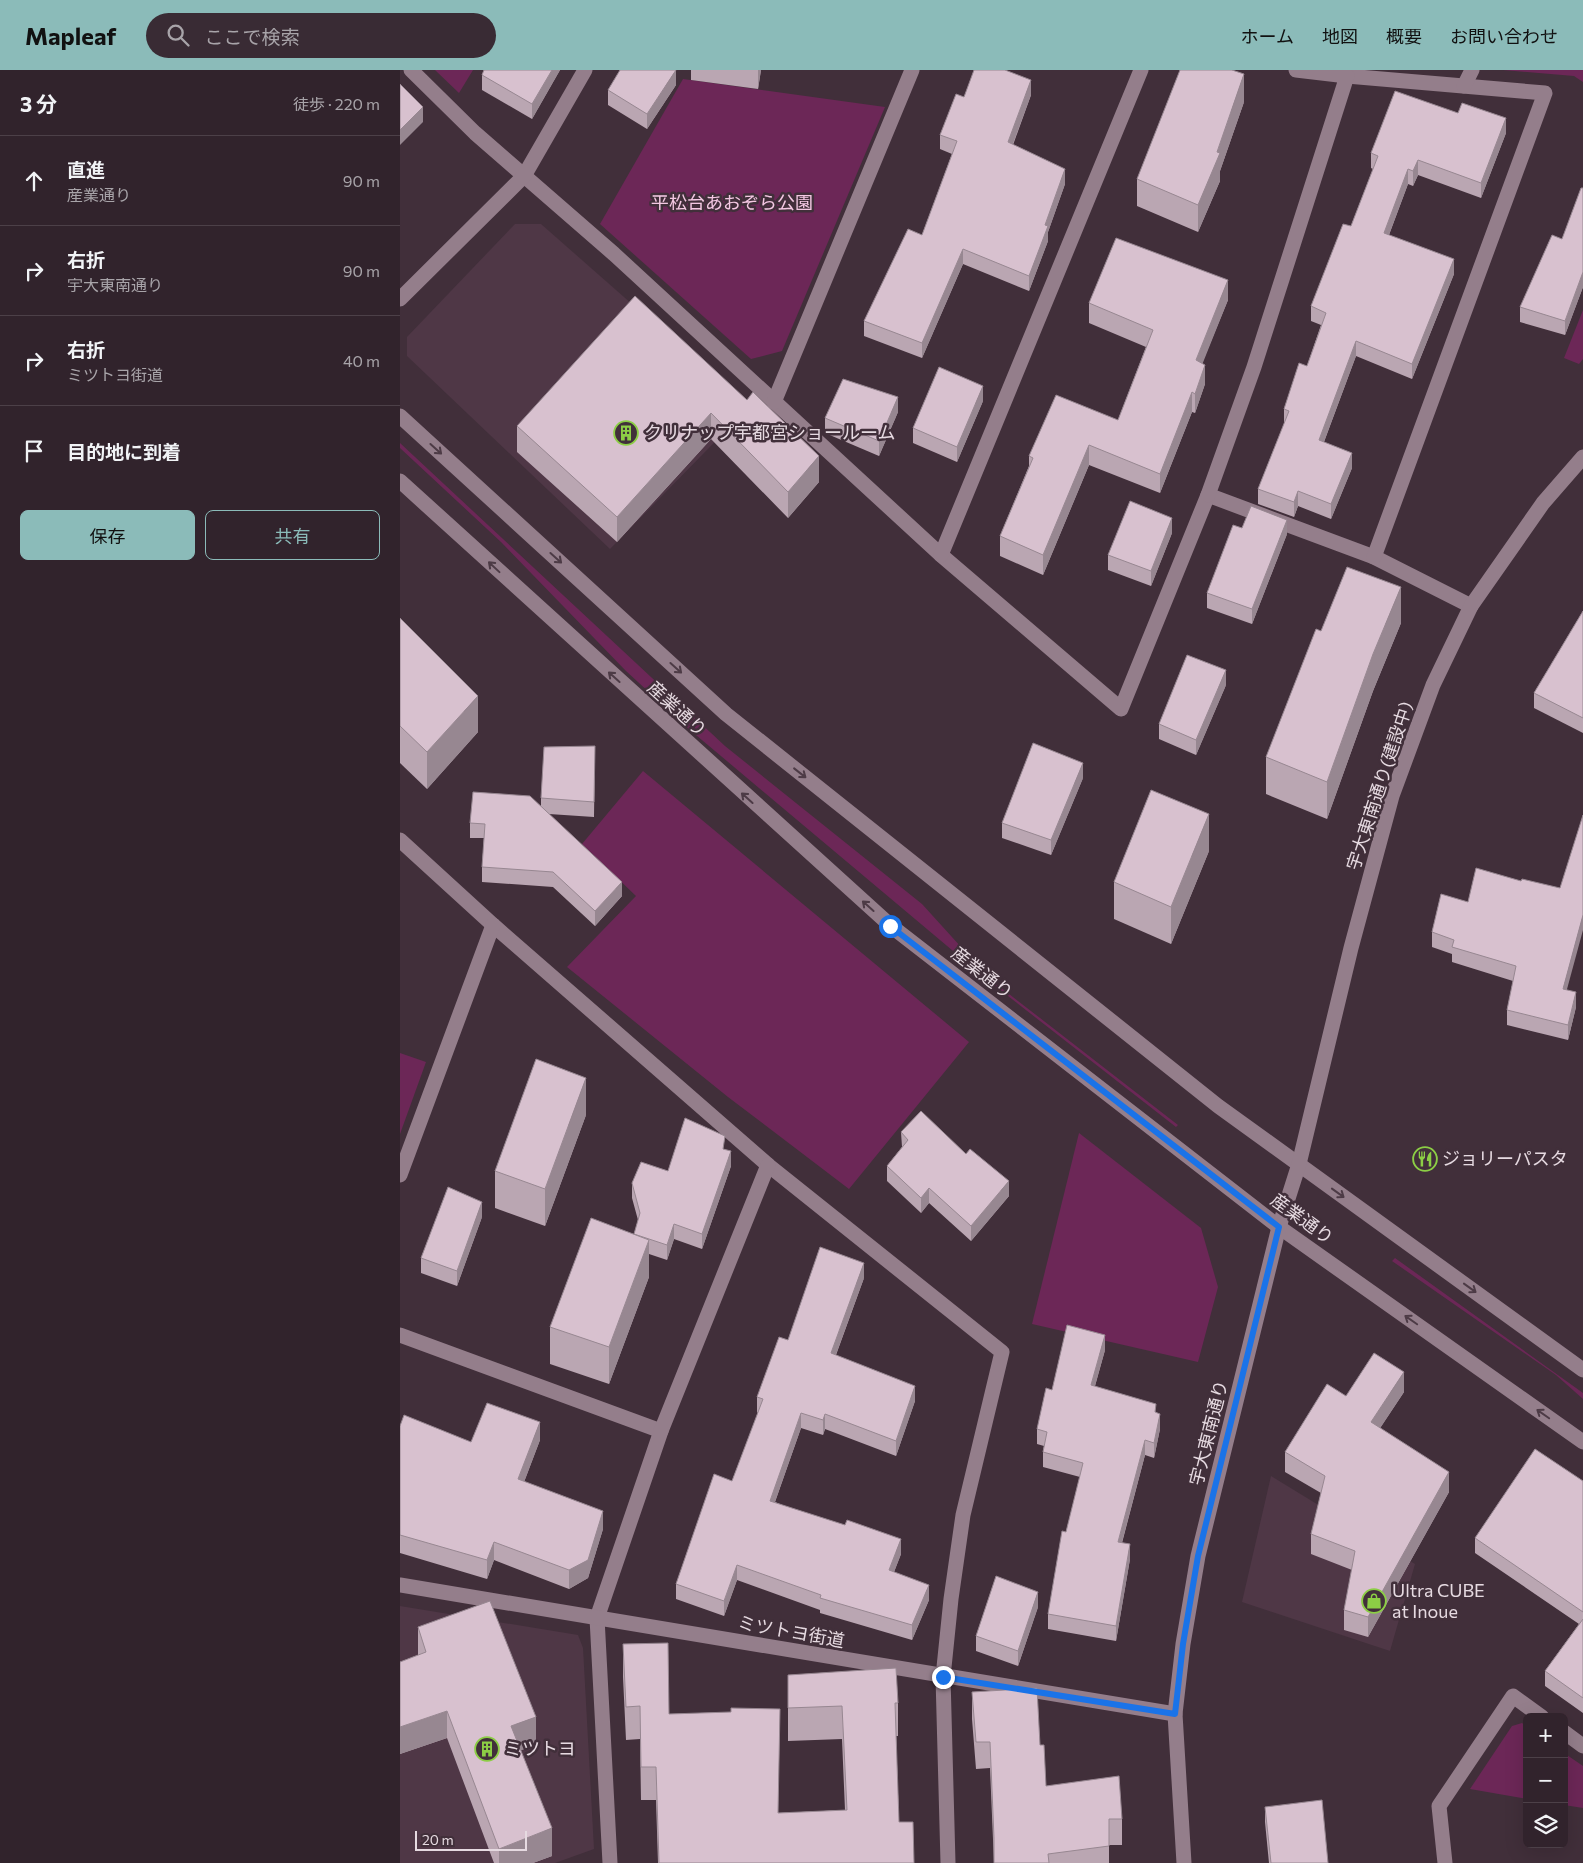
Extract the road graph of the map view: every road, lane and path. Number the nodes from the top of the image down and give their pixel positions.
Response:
1 (411, 70) edge
2 (585, 70) edge
3 (912, 70) edge
4 (1141, 70) edge
5 (1296, 70) edge
6 (1472, 70) edge
7 (1347, 76) junction
8 (1464, 86) junction
9 (524, 176) junction
10 (400, 299) edge
11 (774, 402) junction
12 (400, 416) edge
13 (1583, 457) edge
14 (400, 481) edge
15 (1208, 495) junction
16 (941, 555) junction
17 (1374, 556) junction
18 (1471, 606) junction
19 (400, 840) edge
20 (493, 925) junction
21 (1299, 1164) junction
22 (768, 1165) junction
23 (400, 1176) edge
24 (1279, 1227) junction
25 (400, 1335) edge
26 (1583, 1370) edge
27 (661, 1431) junction
28 (1583, 1442) edge
29 (400, 1584) edge
30 (596, 1618) junction
31 (943, 1677) junction
32 (1536, 1713) edge
33 (1175, 1714) junction
34 (1568, 1735) edge
35 (1583, 1746) edge
36 (608, 1862) edge
37 (948, 1863) edge
38 (1184, 1863) edge
39 (1445, 1863) edge

1 - 9 street
2 - 9 street
3 - 11 street
4 - 16 street
5 - 7 street
6 - 8 street
7 - 8 street
7 - 15 street
8 - 17 street
9 - 10 street
9 - 11 street
11 - 16 street
12 -> 21 street, 産業通り
13 - 18 street, 宇大東南通り(建設中)
24 -> 14 street, 産業通り
15 - 16 street
15 - 17 street
17 - 18 street
18 - 21 street, 宇大東南通り(建設中)
19 - 20 street
20 - 22 street
20 - 23 street
21 - 24 street, 宇大東南通り
21 -> 26 street, 産業通り
22 - 27 street
22 - 31 street
28 -> 24 street, 産業通り
24 - 33 street, 宇大東南通り
25 - 27 street
27 - 30 street
29 - 30 street, ミツトヨ街道
30 - 31 street, ミツトヨ街道
30 - 36 street
31 - 33 street, ミツトヨ街道
31 - 37 street
32 - 39 street
33 - 38 street, 宇大東南通り
34 - 35 street

